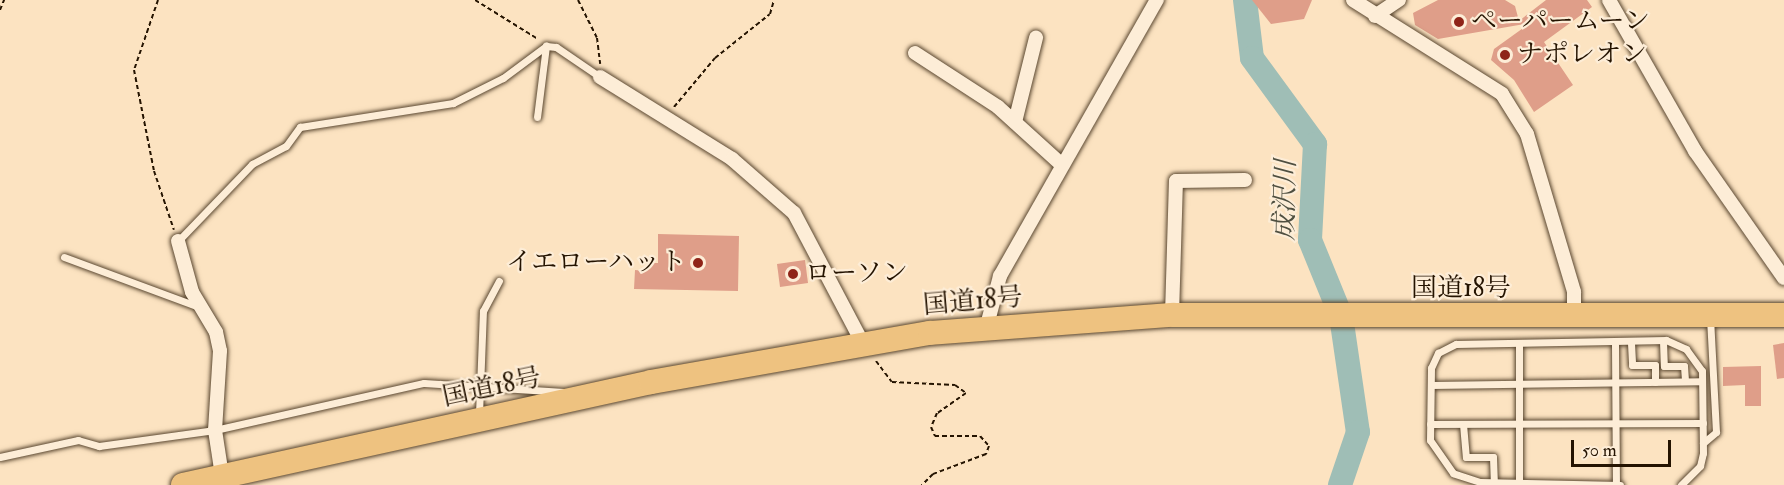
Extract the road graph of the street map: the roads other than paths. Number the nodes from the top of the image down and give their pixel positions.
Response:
1 (1157, 0) edge
2 (1353, 0) edge
3 (1399, 0) edge
4 (1609, 0) edge
5 (1375, 16) junction
6 (1036, 38) dead end
7 (546, 46) junction
8 (915, 53) dead end
9 (600, 77) joint
10 (537, 117) dead end
11 (1015, 122) junction
12 (1062, 165) junction
13 (1245, 180) dead end
14 (178, 241) joint
15 (63, 257) dead end
16 (1784, 278) edge
17 (499, 281) dead end
18 (202, 308) junction
19 (1172, 315) junction
20 (1784, 315) edge
21 (1574, 317) junction
22 (1710, 317) junction
23 (986, 329) junction
24 (1663, 341) junction
25 (862, 342) junction
26 (1631, 343) junction
27 (1519, 344) junction
28 (1615, 345) junction
29 (1684, 381) junction
30 (1702, 381) junction
31 (481, 382) junction
32 (1615, 382) junction
33 (1655, 382) junction
34 (1431, 385) junction
35 (1519, 385) junction
36 (594, 395) junction
37 (479, 420) junction
38 (1703, 423) junction
39 (1430, 424) junction
40 (1464, 424) junction
41 (1520, 425) junction
42 (1616, 425) junction
43 (215, 430) junction
44 (1703, 443) junction
45 (0, 457) edge
46 (222, 480) edge
47 (1519, 481) junction
48 (1494, 482) junction
49 (183, 485) edge
50 (1618, 485) edge
51 (1681, 485) edge

1 - 12 street
2 - 5 street
3 - 5 street
4 - 16 street
5 - 21 street
6 - 11 street
7 - 9 lane
7 - 10 lane
7 - 14 lane
8 - 11 street
9 - 25 street
11 - 12 street
12 - 23 street
13 - 19 street
14 - 18 street
15 - 18 lane
17 - 31 lane
18 - 43 street
19 - 21 highway, 国道18号
19 - 23 highway, 国道18号
20 - 22 highway, 国道18号
21 - 22 highway, 国道18号
22 - 44 lane
23 - 25 highway, 国道18号
24 - 26 lane
24 - 29 lane
24 - 30 lane
25 - 36 highway, 国道18号
26 - 28 lane
26 - 33 lane
27 - 28 lane
27 - 34 lane
27 - 35 lane
28 - 32 lane
29 - 30 lane
29 - 33 lane
30 - 38 lane
31 - 36 lane
31 - 37 lane
31 - 43 lane
32 - 33 lane
32 - 35 lane
32 - 42 lane
34 - 35 lane
34 - 39 lane
35 - 41 lane
36 - 37 highway, 国道18号
37 - 46 highway, 国道18号
38 - 42 lane
38 - 44 lane
39 - 40 lane
39 - 48 lane
40 - 41 lane
40 - 48 lane
41 - 42 lane
41 - 47 lane
42 - 50 lane
43 - 45 lane
43 - 46 street
44 - 51 lane
46 - 49 highway, 国道18号
47 - 48 lane
47 - 50 lane

